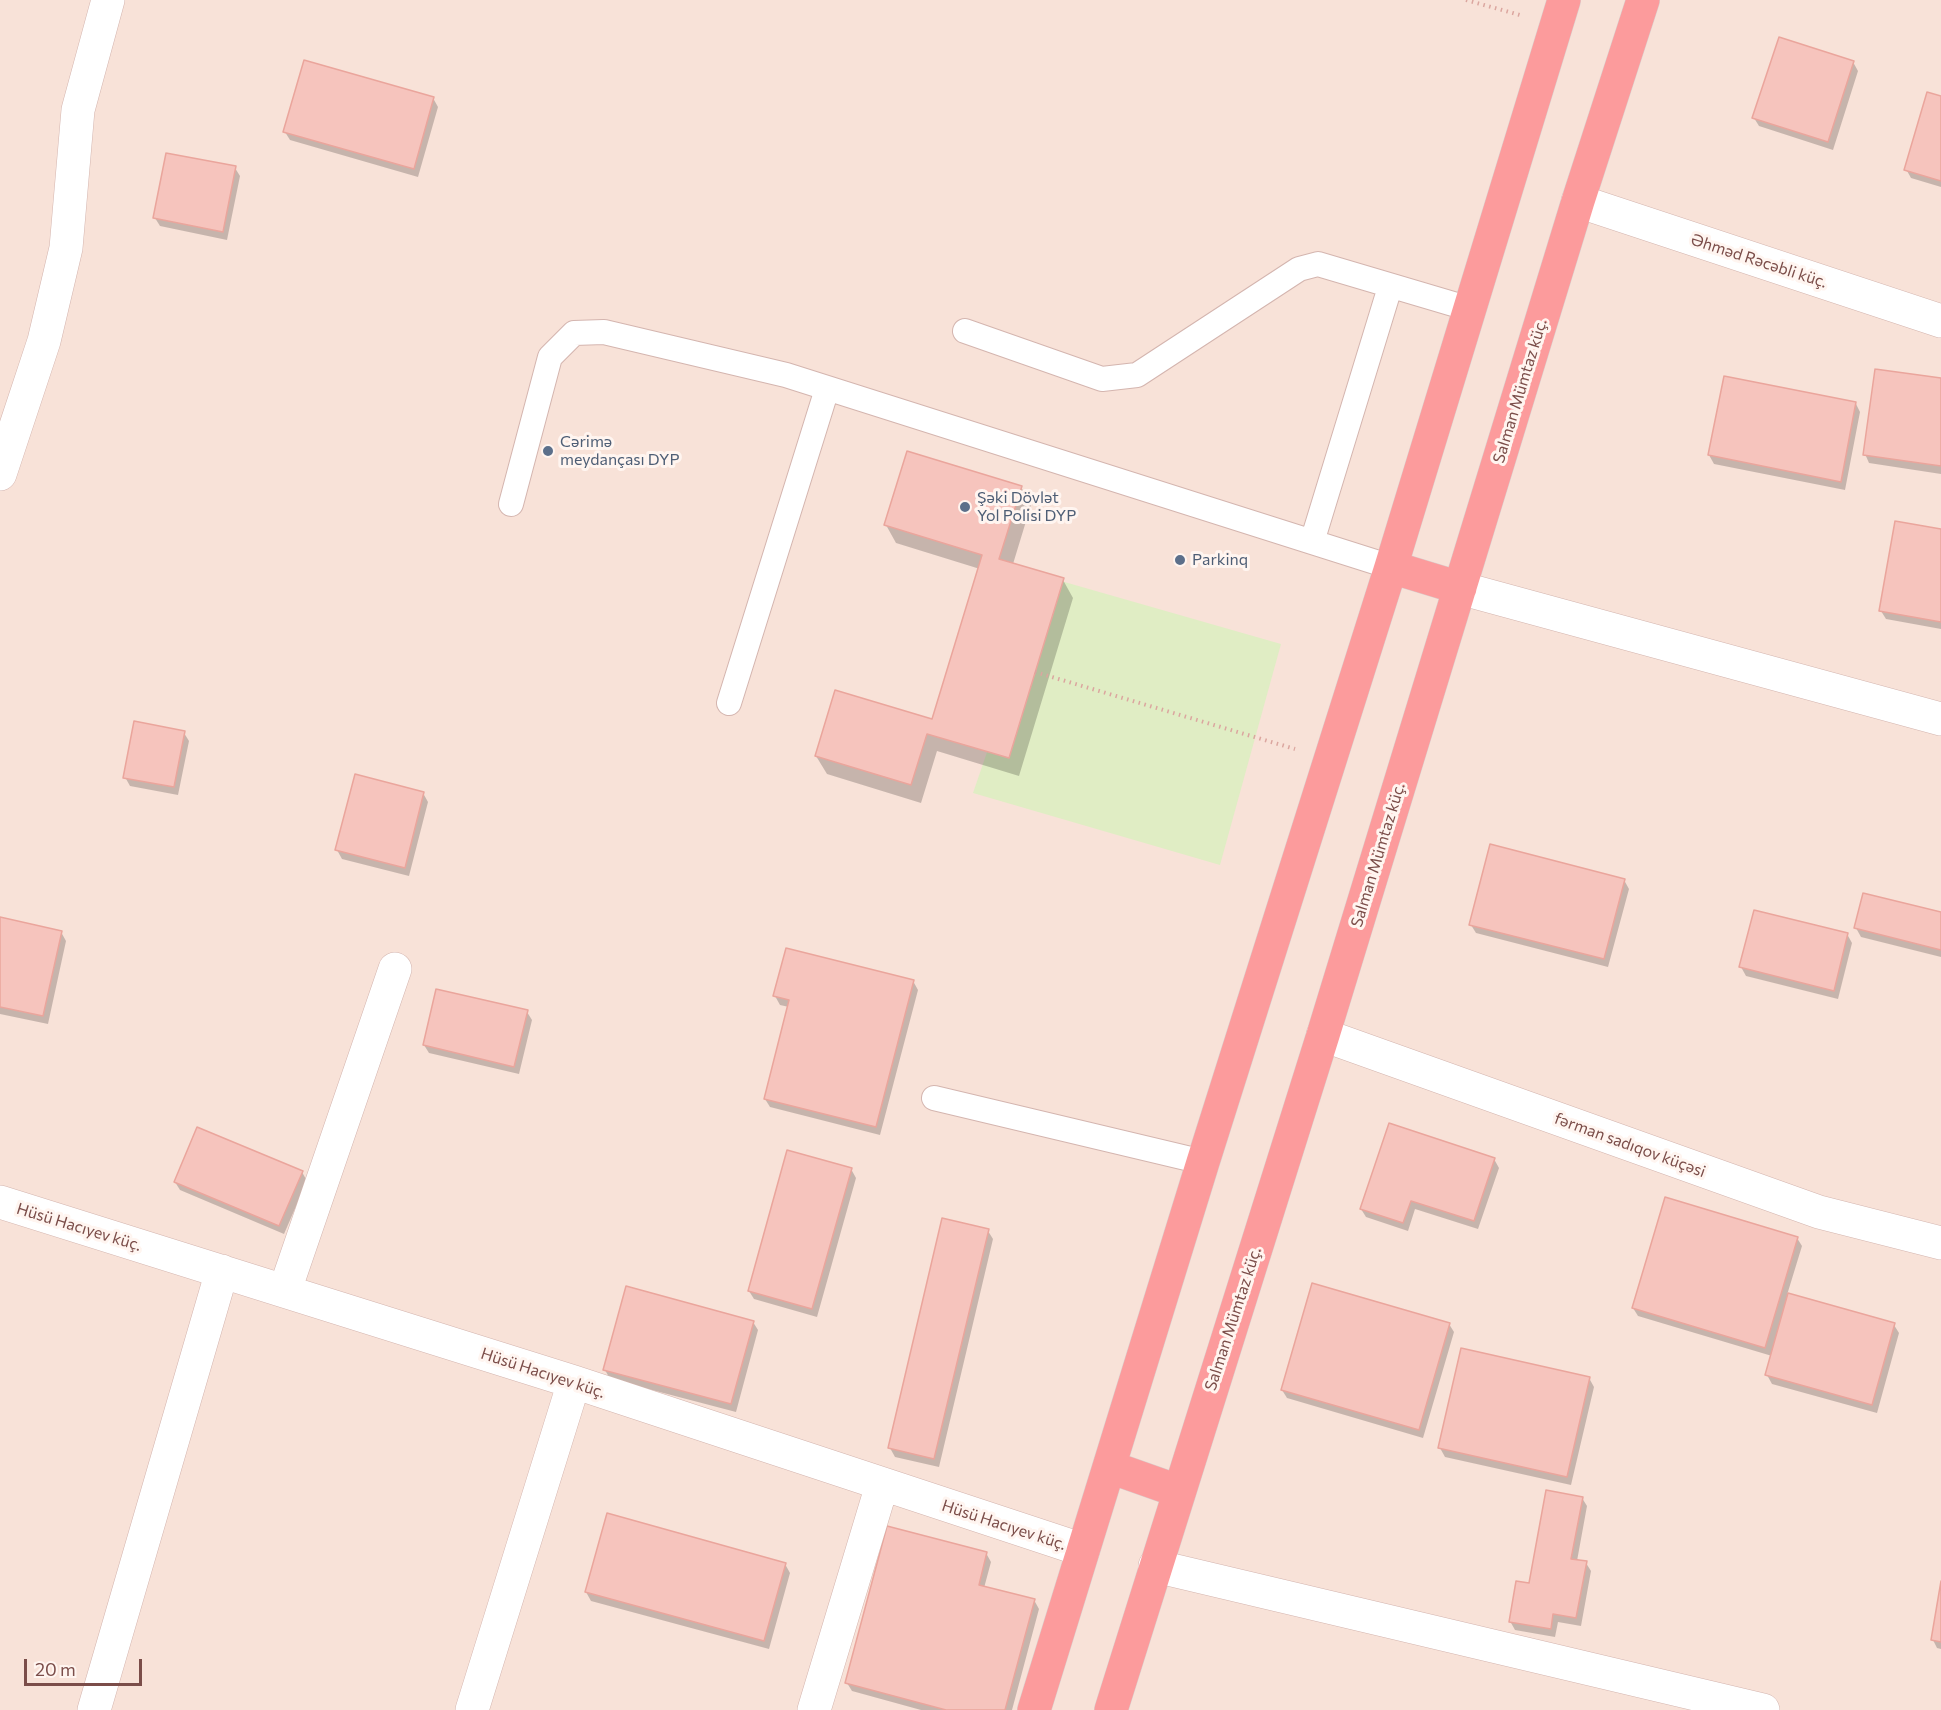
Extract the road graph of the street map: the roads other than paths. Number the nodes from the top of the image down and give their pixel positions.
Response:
1 (108, 0) edge
2 (1643, 0) edge
3 (1560, 12) edge
4 (1578, 201) junction
5 (1390, 287) junction
6 (1470, 309) junction
7 (1941, 321) edge
8 (964, 331) dead end
9 (827, 388) junction
10 (0, 474) edge
11 (511, 504) dead end
12 (1312, 542) junction
13 (1391, 567) junction
14 (1460, 588) junction
15 (729, 703) dead end
16 (1941, 719) edge
17 (395, 969) dead end
18 (1323, 1035) junction
19 (934, 1098) dead end
20 (1203, 1162) junction
21 (0, 1202) edge
22 (1941, 1243) edge
23 (222, 1271) junction
24 (285, 1290) junction
25 (574, 1382) junction
26 (1110, 1467) junction
27 (882, 1485) junction
28 (1178, 1491) junction
29 (1083, 1550) junction
30 (1155, 1566) junction
31 (94, 1710) edge
32 (472, 1710) edge
33 (814, 1710) edge
34 (1034, 1710) edge
35 (1111, 1710) edge
36 (1763, 1710) edge

1 - 10 street
2 - 4 highway, Salman Mümtaz küç.
3 - 6 highway
4 - 7 street, Əhməd Rəcəbli küç.
4 - 14 highway, Salman Mümtaz küç.
5 - 6 lane
5 - 8 lane
5 - 12 lane
6 - 13 highway
9 - 11 lane
9 - 12 lane
9 - 15 lane
12 - 13 lane
13 - 14 highway
13 - 20 highway
14 - 16 street
14 - 18 highway, Salman Mümtaz küç.
17 - 24 street
18 - 22 street, fərman sadıqov küçəsi
18 - 28 highway, Salman Mümtaz küç.
19 - 20 lane
20 - 26 highway
21 - 23 street, Hüsü Hacıyev küç.
23 - 24 street, Hüsü Hacıyev küç.
23 - 31 street
24 - 25 street, Hüsü Hacıyev küç.
25 - 27 street, Hüsü Hacıyev küç.
25 - 32 street
26 - 28 highway
26 - 29 highway
27 - 29 street, Hüsü Hacıyev küç.
27 - 33 street
28 - 30 highway, Salman Mümtaz küç.
29 - 34 highway
30 - 35 highway, Salman Mümtaz küç.
30 - 36 street

